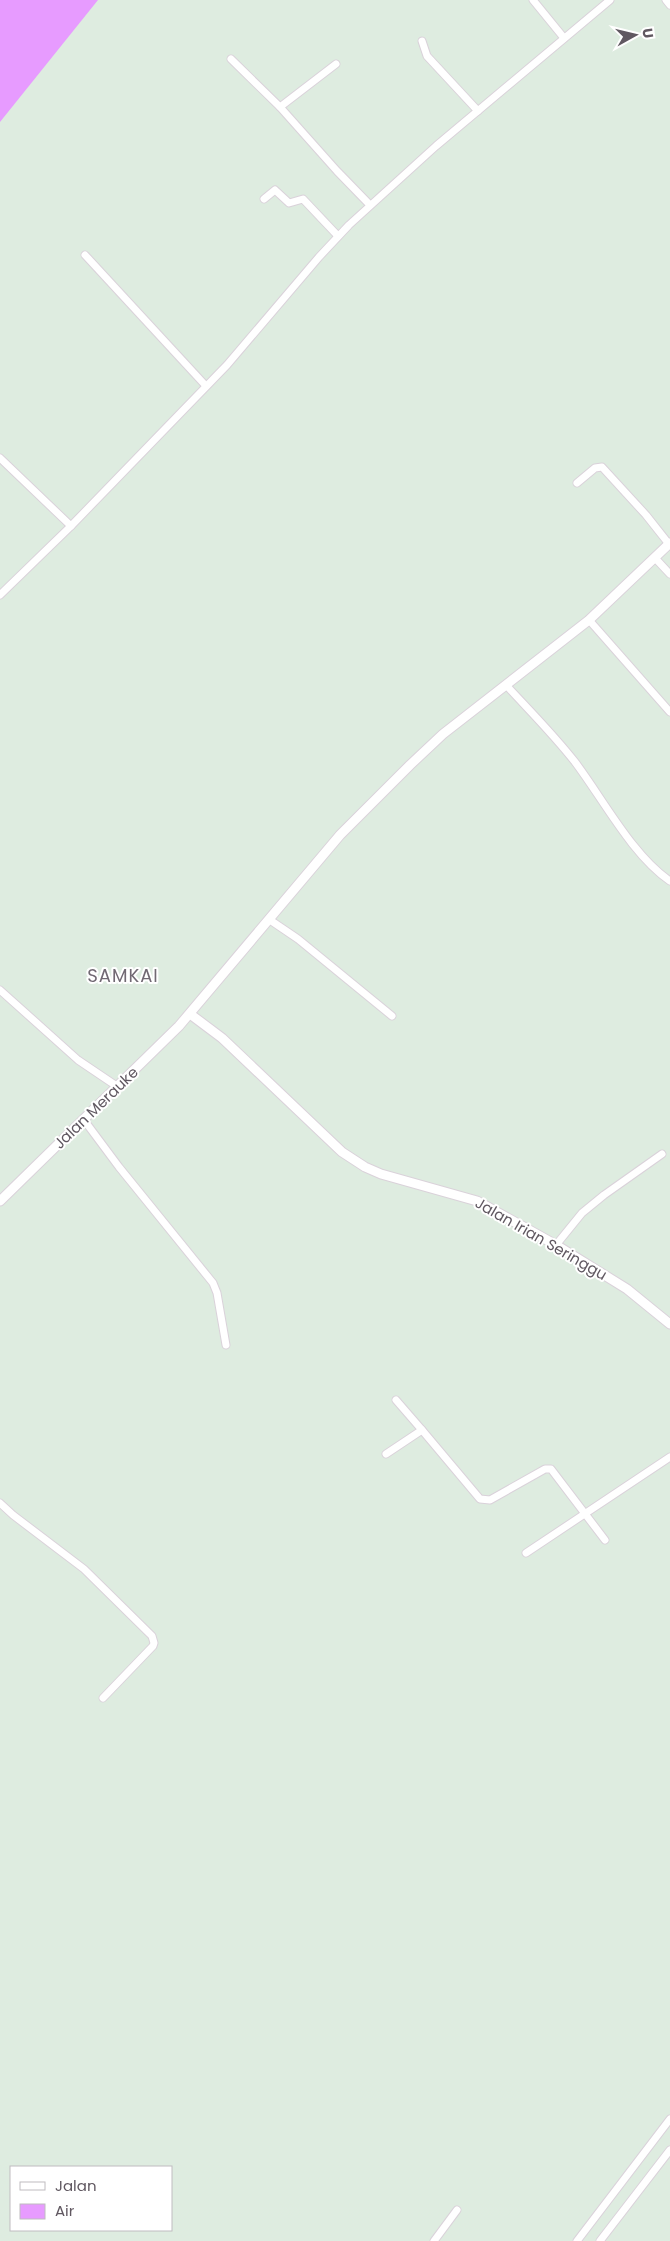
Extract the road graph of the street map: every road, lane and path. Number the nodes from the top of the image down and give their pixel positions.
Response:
1 (533, 0) edge
2 (610, 0) edge
3 (666, 0) edge
4 (670, 5) edge
5 (564, 38) junction
6 (422, 41) dead end
7 (232, 59) dead end
8 (336, 64) dead end
9 (280, 107) junction
10 (478, 111) junction
11 (264, 198) dead end
12 (370, 205) junction
13 (338, 236) junction
14 (85, 255) dead end
15 (206, 386) junction
16 (0, 458) edge
17 (577, 483) dead end
18 (71, 526) junction
19 (669, 543) edge
20 (655, 558) junction
21 (670, 574) edge
22 (0, 596) edge
23 (589, 620) junction
24 (506, 685) junction
25 (670, 712) edge
26 (670, 881) edge
27 (270, 920) junction
28 (0, 990) edge
29 (190, 1014) junction
30 (392, 1016) dead end
31 (118, 1087) junction
32 (84, 1120) junction
33 (662, 1154) dead end
34 (0, 1201) edge
35 (556, 1245) junction
36 (670, 1324) edge
37 (226, 1345) dead end
38 (396, 1400) dead end
39 (422, 1430) junction
40 (386, 1454) dead end
41 (670, 1456) edge
42 (0, 1503) edge
43 (586, 1514) junction
44 (605, 1540) dead end
45 (526, 1553) dead end
46 (103, 1698) dead end
47 (670, 2119) edge
48 (670, 2150) edge
49 (457, 2210) dead end
50 (434, 2241) edge
51 (577, 2241) edge
52 (600, 2241) edge

1 - 5 street
2 - 5 street
3 - 4 street
5 - 10 street
6 - 10 street
7 - 9 street
8 - 9 street
9 - 12 street
10 - 12 street
11 - 13 street
12 - 13 street
13 - 15 street
14 - 15 street
15 - 18 street
16 - 18 street
17 - 19 street
18 - 22 street
19 - 20 street, Jalan Merauke
20 - 21 street
20 - 23 street, Jalan Merauke
23 - 24 street, Jalan Merauke
23 - 25 street
24 - 26 street
24 - 27 street, Jalan Merauke
27 - 29 street, Jalan Merauke
27 - 30 street
28 - 31 street
29 - 31 street, Jalan Merauke
29 - 35 street, Jalan Irian Seringgu
31 - 32 street, Jalan Merauke
32 - 34 street, Jalan Merauke
32 - 37 street
33 - 35 street
35 - 36 street, Jalan Irian Seringgu
38 - 39 street
39 - 40 street
39 - 43 street
41 - 43 street
42 - 46 street
43 - 44 street
43 - 45 street
47 - 51 street
48 - 52 street
49 - 50 street

